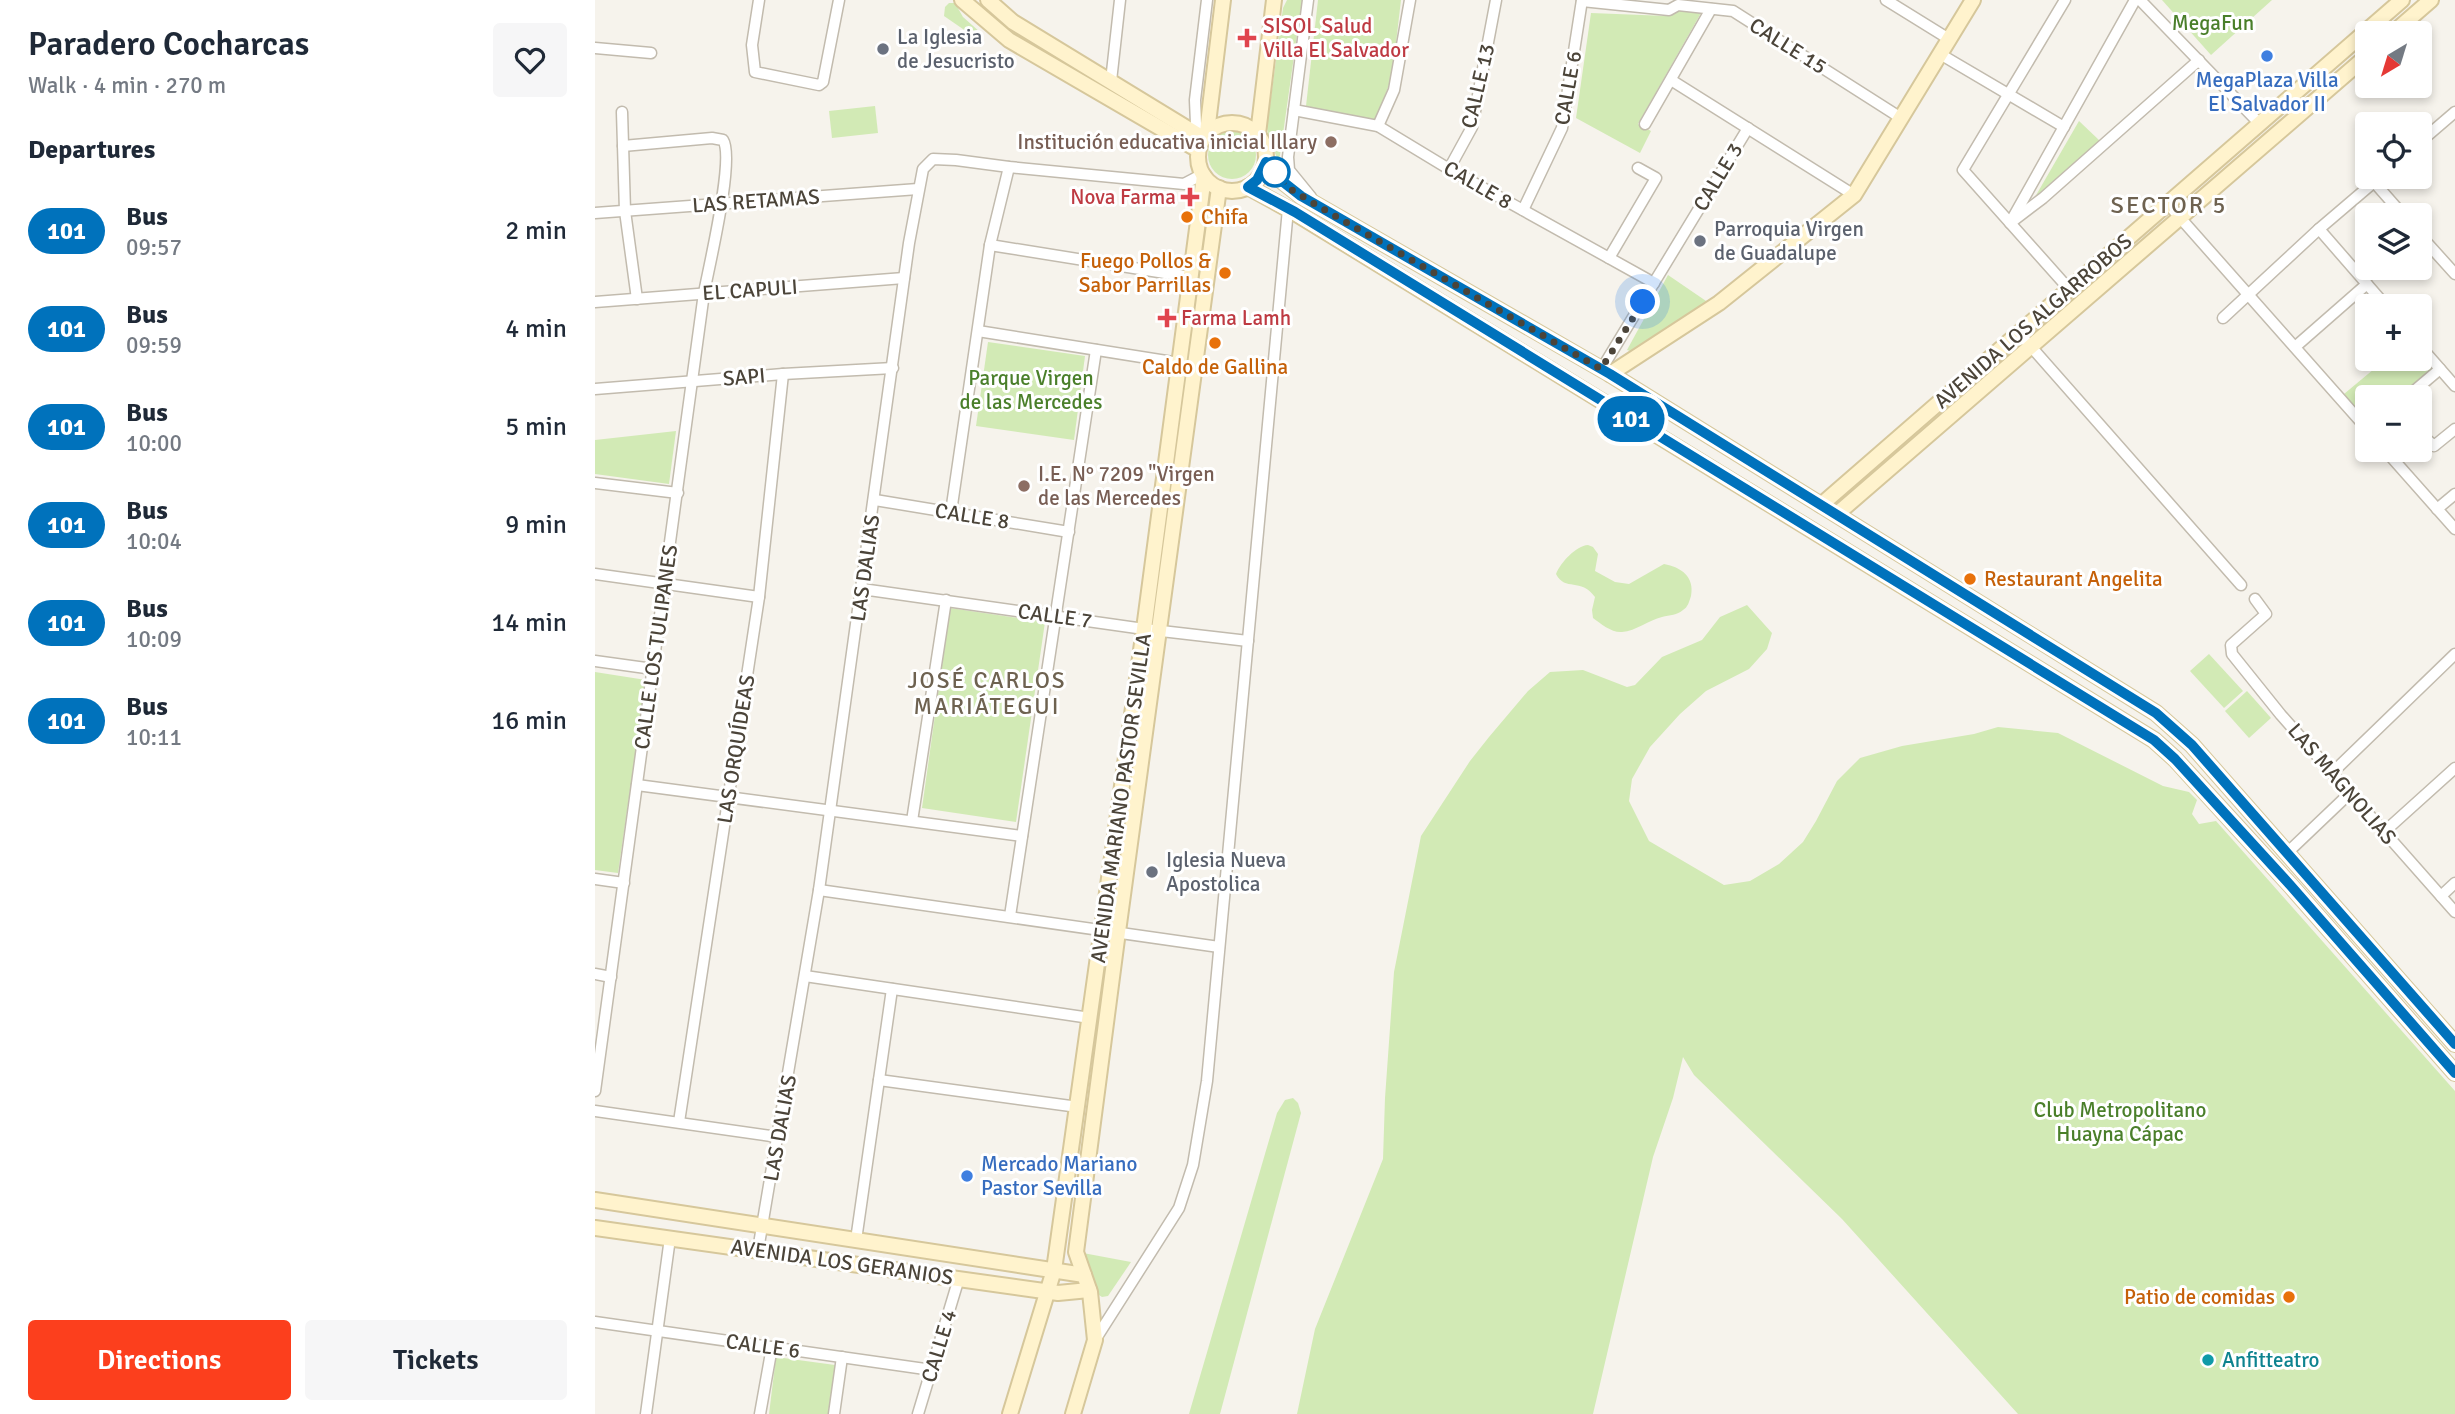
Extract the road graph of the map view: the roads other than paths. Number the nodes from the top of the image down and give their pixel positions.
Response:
1 (759, 0) edge
2 (839, 0) edge
3 (962, 0) edge
4 (988, 0) edge
5 (1207, 0) edge
6 (1223, 0) edge
7 (1308, 0) edge
8 (1410, 0) edge
9 (1496, 0) edge
10 (1582, 0) edge
11 (1886, 0) edge
12 (1973, 0) edge
13 (2066, 0) edge
14 (2135, 0) edge
15 (2140, 0) edge
16 (2402, 0) edge
17 (2431, 0) edge
18 (1119, 1) edge
19 (1275, 2) edge
20 (1669, 5) edge
21 (1711, 9) junction
22 (2407, 21) edge
23 (1949, 39) junction
24 (595, 48) edge
25 (651, 53) dead end
26 (1940, 54) junction
27 (2199, 60) junction
28 (2355, 66) edge
29 (1671, 80) junction
30 (1111, 81) junction
31 (2007, 94) junction
32 (1294, 110) junction
33 (622, 112) dead end
34 (2455, 114) edge
35 (1901, 118) junction
36 (1645, 124) dead end
37 (2260, 124) junction
38 (1378, 126) junction
39 (2064, 127) junction
40 (1748, 128) junction
41 (2432, 132) edge
42 (1258, 134) junction
43 (1203, 139) junction
44 (623, 146) junction
45 (1266, 162) junction
46 (1009, 167) junction
47 (1637, 168) dead end
48 (1449, 169) junction
49 (1203, 175) junction
50 (1248, 187) junction
51 (1219, 188) junction
52 (918, 189) junction
53 (2365, 189) edge
54 (1854, 195) junction
55 (721, 203) junction
56 (2168, 204) junction
57 (1318, 206) junction
58 (1288, 209) junction
59 (1523, 210) junction
60 (625, 211) junction
61 (595, 213) edge
62 (2180, 217) junction
63 (2010, 223) junction
64 (2319, 229) junction
65 (990, 245) junction
66 (2432, 248) edge
67 (1609, 258) junction
68 (2455, 274) edge
69 (1191, 277) junction
70 (904, 278) junction
71 (1654, 283) junction
72 (2367, 284) junction
73 (2069, 289) junction
74 (703, 293) junction
75 (2376, 294) edge
76 (2248, 295) junction
77 (637, 299) junction
78 (595, 302) edge
79 (2223, 318) dead end
80 (978, 331) junction
81 (2019, 333) junction
82 (2031, 346) junction
83 (2295, 348) junction
84 (1096, 350) junction
85 (2432, 360) edge
86 (1179, 363) junction
87 (893, 368) junction
88 (2440, 369) junction
89 (1606, 372) junction
90 (783, 374) junction
91 (693, 382) junction
92 (2421, 385) edge
93 (2455, 386) edge
94 (595, 389) edge
95 (2355, 415) edge
96 (2455, 429) edge
97 (2432, 444) edge
98 (2396, 462) edge
99 (595, 483) edge
100 (678, 493) junction
101 (2455, 494) edge
102 (875, 500) junction
103 (1821, 505) junction
104 (2437, 509) junction
105 (951, 512) junction
106 (1837, 514) junction
107 (2455, 529) edge
108 (1069, 532) junction
109 (595, 574) edge
110 (665, 584) junction
111 (2241, 585) dead end
112 (862, 589) junction
113 (759, 597) junction
114 (2255, 599) dead end
115 (946, 600) junction
116 (1056, 616) junction
117 (1144, 629) junction
118 (1160, 631) junction
119 (1248, 641) junction
120 (2455, 654) edge
121 (595, 661) edge
122 (653, 669) junction
123 (2455, 768) edge
124 (2332, 773) junction
125 (637, 785) junction
126 (2350, 793) junction
127 (727, 797) junction
128 (830, 810) junction
129 (912, 821) junction
130 (2384, 832) junction
131 (1022, 836) junction
132 (2286, 854) junction
133 (595, 879) edge
134 (624, 883) junction
135 (2455, 883) edge
136 (819, 890) junction
137 (2441, 896) junction
138 (2455, 912) edge
139 (1010, 916) junction
140 (1110, 931) junction
141 (1219, 947) junction
142 (595, 974) edge
143 (805, 976) junction
144 (611, 977) junction
145 (891, 989) junction
146 (1090, 1018) junction
147 (2455, 1044) edge
148 (2455, 1073) edge
149 (879, 1080) junction
150 (595, 1091) edge
151 (1078, 1107) junction
152 (595, 1111) edge
153 (679, 1122) junction
154 (778, 1137) junction
155 (595, 1200) edge
156 (763, 1226) junction
157 (595, 1227) edge
158 (670, 1238) junction
159 (856, 1240) junction
160 (758, 1250) junction
161 (1022, 1265) junction
162 (1054, 1270) junction
163 (958, 1278) junction
164 (1086, 1282) junction
165 (1020, 1287) junction
166 (1048, 1291) junction
167 (595, 1322) edge
168 (659, 1331) junction
169 (1095, 1340) junction
170 (772, 1347) junction
171 (842, 1357) junction
172 (932, 1370) junction
173 (646, 1414) edge
174 (760, 1414) edge
175 (834, 1414) edge
176 (918, 1414) edge
177 (1010, 1414) edge
178 (1073, 1414) edge

1 - 2 street
3 - 43 main road
4 - 30 main road
5 - 43 street
6 - 43 main road
7 - 32 street
8 - 38 street
9 - 48 street, CALLE 13
10 - 20 street, CALLE 15
10 - 59 street, CALLE 6
11 - 23 street
12 - 23 main road
13 - 31 street
14 - 39 street
15 - 27 street
16 - 37 main road, AVENIDA LOS ALGARROBOS
17 - 22 main road
18 - 30 street
19 - 42 main road
20 - 21 street, CALLE 15
21 - 29 street
21 - 35 street, CALLE 15
23 - 26 main road
24 - 25 street
26 - 31 street
26 - 35 main road
27 - 37 street
27 - 63 street
28 - 62 main road, AVENIDA LOS ALGARROBOS
29 - 36 street
29 - 40 street
30 - 43 main road
31 - 39 street
31 - 63 street
32 - 38 street, CALLE 8
32 - 57 street
33 - 44 street
34 - 41 street
35 - 54 main road
37 - 56 main road, AVENIDA LOS ALGARROBOS
38 - 48 street, CALLE 8
39 - 63 street
40 - 54 street
40 - 71 street, CALLE 3
42 - 43 main road
42 - 45 main road
43 - 49 main road
44 - 55 street, CALLE LOS TULIPANES
44 - 60 street
45 - 50 main road
45 - 57 main road
46 - 49 street, LAS DALIAS
46 - 52 street, LAS DALIAS
46 - 65 street
47 - 67 street
48 - 59 street, CALLE 8
49 - 51 main road
49 - 69 main road, AVENIDA MARIANO PASTOR SEVILLA
50 - 51 main road
50 - 58 main road
51 - 118 main road, AVENIDA MARIANO PASTOR SEVILLA
52 - 55 street, LAS RETAMAS
52 - 70 street, LAS DALIAS
53 - 64 street
54 - 89 main road
55 - 60 street, LAS RETAMAS
55 - 74 street, CALLE LOS TULIPANES
56 - 62 street
56 - 73 main road, AVENIDA LOS ALGARROBOS
57 - 89 main road
58 - 119 street
58 - 148 main road
59 - 67 street, CALLE 8
60 - 61 street, LAS RETAMAS
60 - 77 street
62 - 76 street
62 - 82 main road, AVENIDA LOS ALGARROBOS
63 - 73 street
64 - 72 street
64 - 76 street
65 - 69 street
65 - 80 street
66 - 68 street
67 - 71 street, CALLE 8
69 - 86 main road, AVENIDA MARIANO PASTOR SEVILLA
70 - 74 street, EL CAPULI
70 - 87 street, LAS DALIAS
71 - 89 street, CALLE 3
72 - 75 street
72 - 83 street
73 - 81 main road, AVENIDA LOS ALGARROBOS
74 - 77 street, EL CAPULI
74 - 91 street, CALLE LOS TULIPANES
76 - 79 street
76 - 83 street
77 - 78 street, EL CAPULI
80 - 84 street
80 - 105 street
81 - 82 street
81 - 103 main road, AVENIDA LOS ALGARROBOS
82 - 106 main road, AVENIDA LOS ALGARROBOS
82 - 111 street
83 - 95 street
84 - 86 street
84 - 108 street
85 - 88 street
86 - 117 main road, AVENIDA MARIANO PASTOR SEVILLA
87 - 90 street, SAPI
87 - 102 street, LAS DALIAS
88 - 92 street
88 - 93 street
89 - 103 main road
90 - 91 street, SAPI
90 - 113 street, LAS ORQUÍDEAS
91 - 94 street, SAPI
91 - 100 street, CALLE LOS TULIPANES
96 - 97 street
98 - 104 street
99 - 100 street
100 - 110 street, CALLE LOS TULIPANES
101 - 104 street
102 - 105 street, CALLE 8
102 - 112 street, LAS DALIAS
103 - 106 main road
104 - 107 street
105 - 108 street, CALLE 8
106 - 132 main road
108 - 116 street
109 - 110 street
110 - 113 street
110 - 122 street, CALLE LOS TULIPANES
112 - 115 street, CALLE 7
112 - 128 street, LAS DALIAS
113 - 127 street, LAS ORQUÍDEAS
114 - 124 street, LAS MAGNOLIAS
115 - 116 street, CALLE 7
115 - 129 street
116 - 117 street, CALLE 7
116 - 131 street
117 - 118 street, CALLE 7
117 - 140 main road, AVENIDA MARIANO PASTOR SEVILLA
118 - 119 street, CALLE 7
118 - 140 main road, AVENIDA MARIANO PASTOR SEVILLA
119 - 141 street
120 - 124 street
121 - 122 street
122 - 125 street, CALLE LOS TULIPANES
123 - 130 street
124 - 126 street, LAS MAGNOLIAS
125 - 127 street
125 - 134 street, CALLE LOS TULIPANES
126 - 130 street, LAS MAGNOLIAS
126 - 132 street
127 - 128 street
127 - 153 street, LAS ORQUÍDEAS
128 - 129 street
128 - 136 street, LAS DALIAS
129 - 131 street
130 - 137 street, LAS MAGNOLIAS
131 - 139 street
132 - 147 main road
133 - 134 street
134 - 144 street, CALLE LOS TULIPANES
135 - 137 street
136 - 139 street
136 - 143 street, LAS DALIAS
137 - 138 street, LAS MAGNOLIAS
139 - 140 street
140 - 141 street
140 - 146 main road, AVENIDA MARIANO PASTOR SEVILLA
140 - 164 main road, AVENIDA MARIANO PASTOR SEVILLA
141 - 169 street
142 - 144 street
143 - 145 street
143 - 154 street, LAS DALIAS
144 - 150 street, CALLE LOS TULIPANES
145 - 146 street
145 - 149 street
146 - 151 main road, AVENIDA MARIANO PASTOR SEVILLA
149 - 151 street
149 - 159 street
151 - 162 main road, AVENIDA MARIANO PASTOR SEVILLA
152 - 153 street
153 - 154 street
154 - 156 street, LAS DALIAS
155 - 156 main road, AVENIDA LOS GERANIOS
156 - 159 main road, AVENIDA LOS GERANIOS
156 - 160 street, LAS DALIAS
157 - 158 main road, AVENIDA LOS GERANIOS
158 - 160 main road, AVENIDA LOS GERANIOS
158 - 168 street
159 - 161 main road, AVENIDA LOS GERANIOS
160 - 163 main road, AVENIDA LOS GERANIOS
161 - 162 main road, AVENIDA LOS GERANIOS
161 - 165 main road
162 - 164 main road, AVENIDA LOS GERANIOS
162 - 166 main road, AVENIDA MARIANO PASTOR SEVILLA
163 - 165 main road, AVENIDA LOS GERANIOS
163 - 172 street, CALLE 4
164 - 166 main road, AVENIDA LOS GERANIOS
164 - 169 main road, AVENIDA MARIANO PASTOR SEVILLA
165 - 166 main road, AVENIDA LOS GERANIOS
166 - 177 main road, AVENIDA MARIANO PASTOR SEVILLA
167 - 168 street, CALLE 6
168 - 170 street, CALLE 6
168 - 173 street
169 - 178 main road, AVENIDA MARIANO PASTOR SEVILLA
170 - 171 street, CALLE 6
170 - 174 street
171 - 172 street, CALLE 6
171 - 175 street
172 - 176 street, CALLE 4

